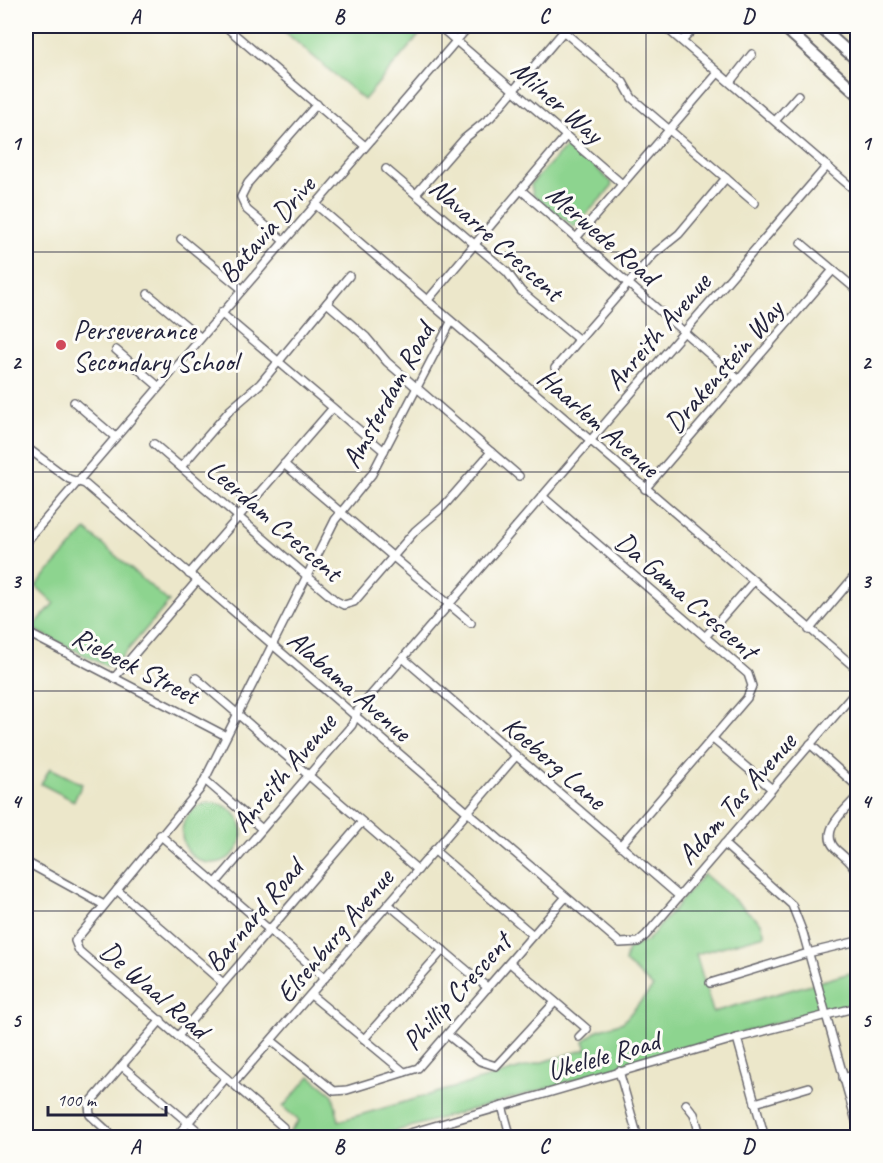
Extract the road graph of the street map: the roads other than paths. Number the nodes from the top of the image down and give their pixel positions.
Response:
1 (225, 26) edge
2 (440, 26) edge
3 (469, 26) edge
4 (664, 26) edge
5 (696, 26) edge
6 (783, 26) edge
7 (819, 26) edge
8 (566, 28) edge
9 (457, 40) junction
10 (682, 41) junction
11 (752, 54) dead end
12 (858, 61) edge
13 (718, 73) junction
14 (730, 82) junction
15 (513, 90) junction
16 (858, 94) edge
17 (798, 95) dead end
18 (317, 104) junction
19 (775, 121) junction
20 (669, 129) junction
21 (567, 136) junction
22 (365, 146) junction
23 (827, 166) junction
24 (386, 169) dead end
25 (726, 178) junction
26 (622, 184) junction
27 (521, 190) junction
28 (858, 192) edge
29 (416, 194) junction
30 (755, 203) dead end
31 (315, 204) junction
32 (576, 238) junction
33 (181, 239) dead end
34 (284, 241) junction
35 (801, 243) dead end
36 (475, 245) junction
37 (833, 270) junction
38 (350, 276) dead end
39 (627, 284) junction
40 (242, 289) junction
41 (858, 291) edge
42 (148, 294) dead end
43 (427, 301) junction
44 (327, 303) junction
45 (222, 313) junction
46 (451, 322) junction
47 (684, 332) junction
48 (200, 338) junction
49 (579, 340) junction
50 (116, 350) dead end
51 (279, 362) junction
52 (555, 369) dead end
53 (739, 380) junction
54 (158, 386) junction
55 (417, 388) junction
56 (74, 402) dead end
57 (332, 409) junction
58 (115, 437) junction
59 (590, 441) junction
60 (154, 444) dead end
61 (26, 447) edge
62 (384, 451) junction
63 (491, 452) junction
64 (284, 464) junction
65 (181, 467) junction
66 (519, 476) dead end
67 (76, 482) junction
68 (645, 489) junction
69 (542, 496) junction
70 (340, 511) junction
71 (238, 517) junction
72 (26, 542) edge
73 (393, 557) junction
74 (858, 572) edge
75 (189, 574) junction
76 (306, 576) junction
77 (197, 581) junction
78 (753, 582) junction
79 (449, 605) junction
80 (471, 623) dead end
81 (809, 630) junction
82 (26, 632) edge
83 (705, 637) junction
84 (271, 645) junction
85 (403, 658) junction
86 (858, 670) edge
87 (114, 678) junction
88 (196, 678) dead end
89 (858, 690) edge
90 (237, 715) junction
91 (355, 717) junction
92 (226, 736) junction
93 (713, 739) junction
94 (810, 744) junction
95 (516, 756) junction
96 (308, 775) junction
97 (205, 780) junction
98 (858, 787) edge
99 (772, 789) junction
100 (858, 796) edge
101 (466, 813) junction
102 (362, 822) junction
103 (262, 829) junction
104 (160, 835) junction
105 (724, 844) junction
106 (620, 846) junction
107 (434, 850) junction
108 (26, 862) edge
109 (856, 865) edge
110 (418, 870) junction
111 (858, 877) edge
112 (216, 883) junction
113 (117, 890) junction
114 (679, 897) junction
115 (566, 898) junction
116 (388, 904) junction
117 (104, 905) junction
118 (269, 928) junction
119 (533, 935) junction
120 (646, 935) joint
121 (858, 941) edge
122 (443, 950) junction
123 (808, 952) junction
124 (510, 963) junction
125 (325, 978) junction
126 (223, 983) junction
127 (710, 983) dead end
128 (488, 988) junction
129 (311, 995) junction
130 (555, 1002) junction
131 (858, 1007) edge
132 (825, 1015) junction
133 (161, 1020) junction
134 (448, 1035) junction
135 (177, 1036) junction
136 (579, 1037) dead end
137 (737, 1038) junction
138 (364, 1039) junction
139 (272, 1041) junction
140 (122, 1066) junction
141 (619, 1071) junction
142 (404, 1072) junction
143 (858, 1074) edge
144 (226, 1078) junction
145 (843, 1078) junction
146 (233, 1084) junction
147 (809, 1087) dead end
148 (755, 1103) junction
149 (686, 1104) dead end
150 (502, 1106) junction
151 (189, 1122) junction
152 (283, 1127) dead end
153 (858, 1128) edge
154 (115, 1137) edge
155 (175, 1137) edge
156 (206, 1137) edge
157 (393, 1137) edge
158 (510, 1137) edge
159 (638, 1137) edge
160 (702, 1137) edge
161 (765, 1137) edge

1 - 18 street
2 - 9 street, Milner Way
3 - 9 street, Batavia Drive
4 - 10 street
5 - 10 street
6 - 16 main road
7 - 12 main road
8 - 15 street
8 - 20 street
9 - 15 street, Milner Way
9 - 22 street, Batavia Drive
10 - 13 street
11 - 14 street
13 - 14 street
13 - 20 street
14 - 19 street
15 - 21 street, Milner Way
15 - 29 street
17 - 19 street
18 - 22 street
18 - 34 street
19 - 23 street
20 - 25 street
20 - 26 street
21 - 26 street, Milner Way
21 - 27 street
22 - 31 street, Batavia Drive
23 - 28 street
23 - 47 street, Anreith Avenue
24 - 29 street, Navarre Crescent
25 - 30 street
25 - 39 street
26 - 32 street
27 - 32 street, Merwede Road
27 - 36 street
29 - 36 street, Navarre Crescent
31 - 34 street, Batavia Drive
31 - 43 street, Haarlem Avenue
32 - 39 street, Merwede Road
33 - 40 street
34 - 40 street, Batavia Drive
35 - 37 street
36 - 43 street
36 - 49 street, Navarre Crescent
37 - 41 street
37 - 53 street, Drakenstein Way
38 - 44 street
39 - 47 street, Merwede Road
39 - 49 street
40 - 45 street, Batavia Drive
42 - 48 street
43 - 46 street, Haarlem Avenue
44 - 51 street
44 - 55 street
45 - 48 street, Batavia Drive
45 - 51 street
46 - 55 street, Amsterdam Road
46 - 59 street, Haarlem Avenue
47 - 53 street, Merwede Road
47 - 59 street, Anreith Avenue
48 - 54 street, Batavia Drive
49 - 52 street
50 - 54 street
51 - 57 street
51 - 65 street
53 - 68 street, Drakenstein Way
54 - 58 street, Batavia Drive
55 - 62 street, Amsterdam Road
55 - 63 street
56 - 58 street
57 - 62 street
57 - 64 street
58 - 67 street, Batavia Drive
59 - 68 street, Haarlem Avenue
59 - 69 street, Anreith Avenue
60 - 65 street, Leerdam Crescent
61 - 67 street, Alabama Avenue
62 - 70 street, Amsterdam Road
63 - 66 street
63 - 73 street, Leerdam Crescent
64 - 70 street
64 - 71 street
65 - 71 street, Leerdam Crescent
67 - 72 street, Batavia Drive
67 - 75 street, Alabama Avenue
68 - 78 street, Haarlem Avenue
69 - 79 street, Anreith Avenue
69 - 83 street, Da Gama Crescent
70 - 73 street
70 - 76 street, Amsterdam Road
71 - 75 street
71 - 76 street, Leerdam Crescent
73 - 76 street, Leerdam Crescent
73 - 79 street
74 - 81 street
75 - 77 street, Alabama Avenue
76 - 84 street, Amsterdam Road
77 - 84 street, Alabama Avenue
77 - 87 street
78 - 81 street, Haarlem Avenue
78 - 83 street
79 - 80 street
79 - 85 street, Anreith Avenue
81 - 86 street, Haarlem Avenue
82 - 87 street, Riebeek Street
83 - 93 street, Da Gama Crescent
84 - 90 street, Amsterdam Road
84 - 91 street, Alabama Avenue
85 - 91 street, Anreith Avenue
85 - 95 street, Koeberg Lane
87 - 92 street, Riebeek Street
88 - 90 street
89 - 94 street, Adam Tas Avenue
90 - 92 street, Amsterdam Road
90 - 96 street
91 - 96 street, Anreith Avenue
91 - 101 street, Alabama Avenue
92 - 97 street, De Waal Road
93 - 99 street
93 - 106 street, Da Gama Crescent
94 - 98 street
94 - 99 street, Adam Tas Avenue
95 - 101 street, Elsenburg Avenue
95 - 106 street, Koeberg Lane
96 - 102 street
96 - 103 street, Anreith Avenue
97 - 103 street
97 - 104 street, De Waal Road
99 - 105 street, Adam Tas Avenue
100 - 109 street
101 - 107 street, Elsenburg Avenue
101 - 115 street, Alabama Avenue
102 - 110 street
102 - 118 street, Barnard Road
103 - 112 street, Anreith Avenue
104 - 112 street
104 - 113 street, De Waal Road
105 - 114 street, Adam Tas Avenue
105 - 123 street
106 - 114 street, Koeberg Lane
107 - 110 street, Elsenburg Avenue
107 - 119 street
108 - 117 street
109 - 111 street
110 - 116 street, Elsenburg Avenue
112 - 118 street
113 - 117 street, De Waal Road
113 - 126 street
114 - 120 street, Adam Tas Avenue
115 - 119 street, Phillip Crescent
115 - 120 street, Alabama Avenue
116 - 122 street
116 - 125 street, Elsenburg Avenue
117 - 133 street, De Waal Road
118 - 125 street
118 - 126 street, Barnard Road
119 - 124 street, Phillip Crescent
121 - 123 street
122 - 128 street
122 - 138 street
123 - 127 street
123 - 132 street
124 - 128 street, Phillip Crescent
124 - 130 street
125 - 129 street, Elsenburg Avenue
126 - 135 street, Barnard Road
128 - 134 street, Phillip Crescent
129 - 138 street
129 - 139 street, Elsenburg Avenue
130 - 134 street
130 - 136 street
131 - 132 street, Ukelele Road
132 - 137 street, Ukelele Road
132 - 145 street
133 - 135 street, De Waal Road
133 - 140 street
134 - 142 street, Phillip Crescent
135 - 144 street, De Waal Road
137 - 141 street, Ukelele Road
137 - 148 street
138 - 142 street
139 - 142 street, Phillip Crescent
139 - 146 street, Elsenburg Avenue
140 - 151 street
140 - 154 street
141 - 150 street, Ukelele Road
141 - 159 street
143 - 145 street
144 - 146 street, De Waal Road
144 - 151 street
145 - 153 street
146 - 152 street, De Waal Road
147 - 148 street
148 - 161 street
149 - 160 street
150 - 157 street, Ukelele Road
150 - 158 street
151 - 155 street
151 - 156 street

